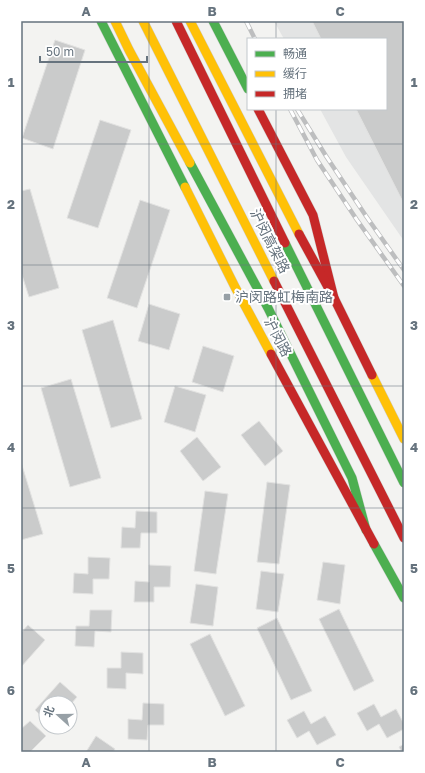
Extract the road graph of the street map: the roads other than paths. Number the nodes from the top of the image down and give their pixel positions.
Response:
1 (101, 21) edge
2 (115, 21) edge
3 (136, 21) edge
4 (144, 21) edge
5 (176, 21) edge
6 (190, 21) edge
7 (213, 21) edge
8 (247, 87) edge
9 (259, 110) edge
10 (311, 257) junction
11 (265, 270) junction
12 (334, 298) junction
13 (268, 308) junction
14 (404, 439) edge
15 (352, 478) junction
16 (404, 483) edge
17 (404, 487) edge
18 (362, 488) dead end
19 (373, 497) dead end
20 (383, 506) junction
21 (366, 530) junction
22 (404, 538) edge
23 (404, 547) edge
24 (404, 598) edge

1 - 21 main road, 沪闵路
2 - 13 main road
3 - 11 main road, 沪闵路
4 - 22 main road, 沪闵高架路
5 - 16 main road, 沪闵高架路, bridge
6 - 10 main road
7 - 8 main road
9 - 12 main road
10 - 12 main road
10 - 17 main road
11 - 13 main road
11 - 20 main road, 沪闵路
12 - 14 main road
13 - 15 main road
15 - 18 main road
15 - 21 main road
19 - 20 main road
20 - 23 main road, 沪闵路
21 - 24 main road, 沪闵路

